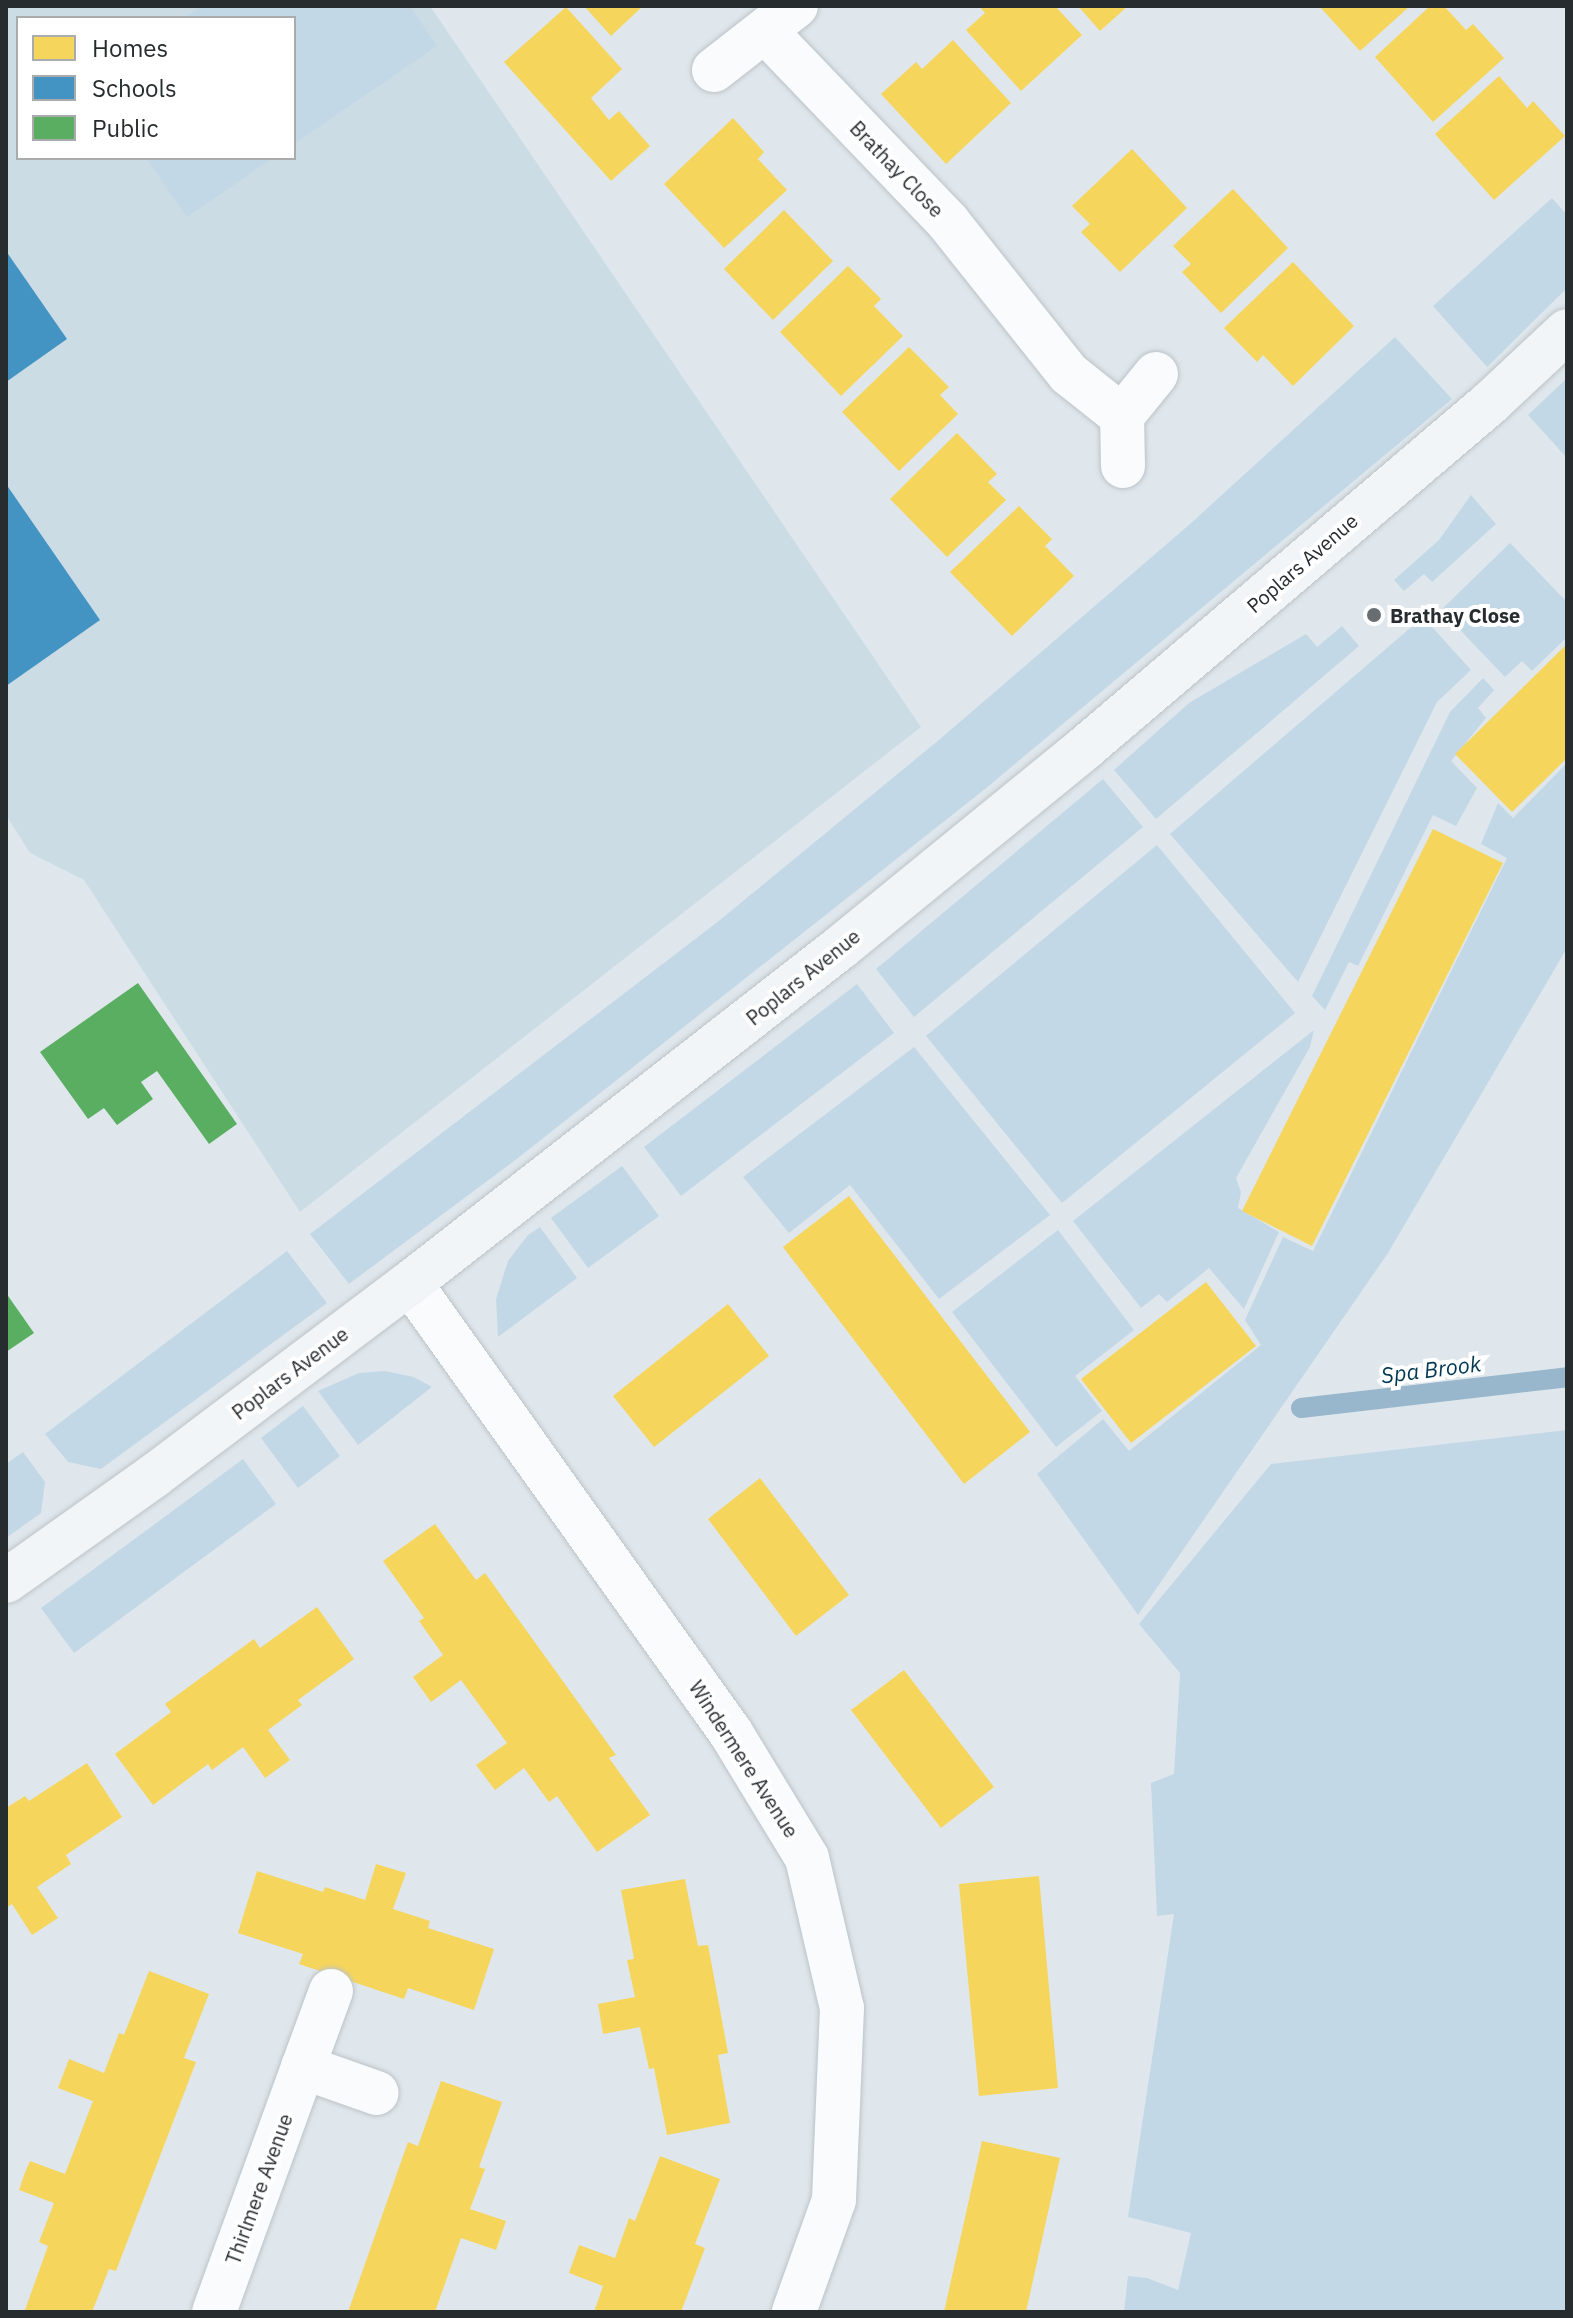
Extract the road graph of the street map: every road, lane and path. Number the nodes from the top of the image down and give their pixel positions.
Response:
1 (780, 18) edge
2 (714, 70) dead end
3 (1567, 331) edge
4 (1156, 374) dead end
5 (1122, 416) junction
6 (1123, 466) dead end
7 (410, 1283) junction
8 (6, 1581) edge
9 (331, 1991) dead end
10 (303, 2067) junction
11 (377, 2093) dead end
12 (214, 2312) edge
13 (794, 2312) edge

1 - 2 street, Brathay Close
1 - 5 street, Brathay Close
3 - 7 street, Poplars Avenue
4 - 5 street
5 - 6 street
7 - 8 street, Poplars Avenue
7 - 13 street, Windermere Avenue
9 - 10 street, Thirlmere Avenue
10 - 11 street
10 - 12 street, Thirlmere Avenue

